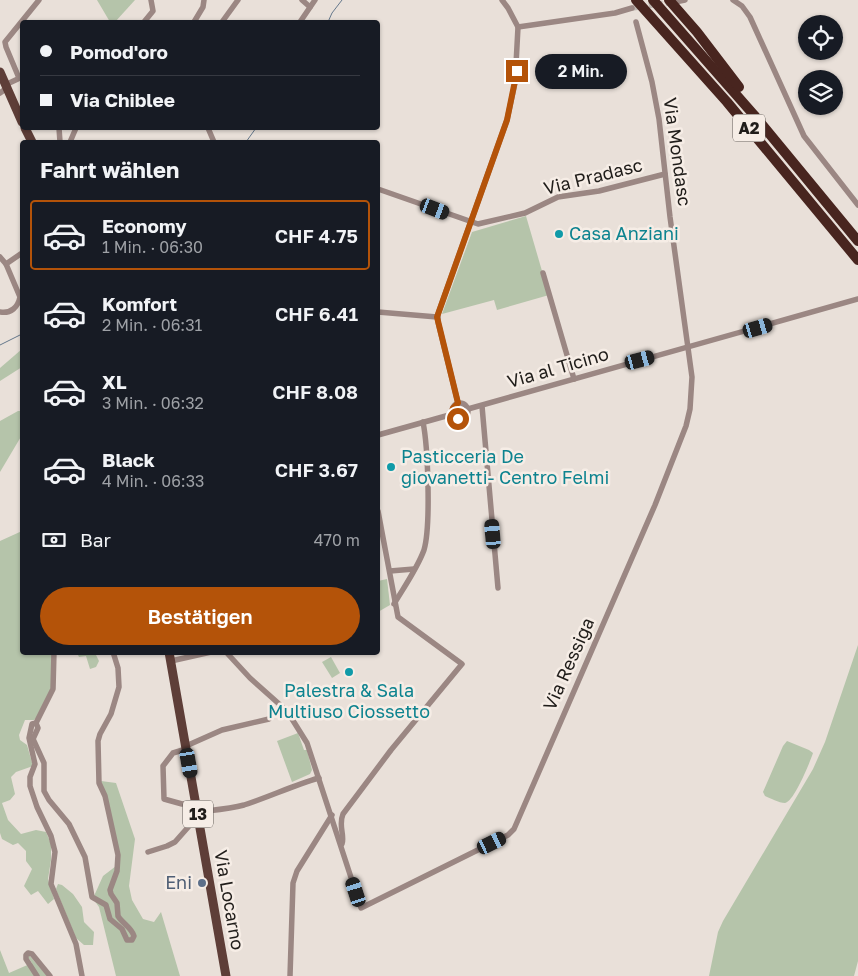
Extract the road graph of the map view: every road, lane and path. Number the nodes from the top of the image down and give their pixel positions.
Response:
1 (38, 0) edge
2 (151, 0) edge
3 (204, 0) edge
4 (238, 0) edge
5 (302, 0) edge
6 (314, 0) edge
7 (502, 0) edge
8 (653, 0) edge
9 (685, 0) edge
10 (735, 0) edge
11 (672, 1) edge
12 (634, 4) edge
13 (310, 7) junction
14 (22, 20) edge
15 (146, 20) edge
16 (195, 20) edge
17 (223, 20) edge
18 (301, 20) edge
19 (636, 22) dead end
20 (20, 23) edge
21 (518, 28) junction
22 (0, 72) edge
23 (20, 76) edge
24 (20, 79) edge
25 (4, 89) edge
26 (20, 118) edge
27 (788, 156) junction
28 (665, 174) junction
29 (380, 192) edge
30 (858, 205) edge
31 (470, 223) junction
32 (858, 241) edge
33 (20, 254) edge
34 (0, 256) edge
35 (858, 260) edge
36 (6, 264) junction
37 (543, 273) dead end
38 (858, 299) edge
39 (0, 312) edge
40 (380, 312) edge
41 (437, 317) junction
42 (688, 347) junction
43 (574, 380) junction
44 (458, 403) junction
45 (482, 406) junction
46 (468, 409) junction
47 (452, 414) junction
48 (423, 422) junction
49 (380, 434) edge
50 (380, 521) edge
51 (414, 569) junction
52 (390, 571) junction
53 (498, 588) dead end
54 (394, 604) junction
55 (54, 655) edge
56 (114, 655) edge
57 (186, 655) edge
58 (229, 655) edge
59 (170, 657) edge
60 (269, 719) dead end
61 (36, 724) junction
62 (186, 748) junction
63 (319, 778) junction
64 (197, 810) junction
65 (332, 815) junction
66 (341, 845) junction
67 (148, 852) dead end
68 (37, 976) edge
69 (50, 976) edge
70 (82, 976) edge
71 (226, 976) edge
72 (290, 976) edge

1 - 14 street
2 - 15 street
3 - 16 street
4 - 17 street
5 - 13 street
6 - 13 street
7 - 21 street
8 - 27 highway, A2
9 - 11 street
10 - 30 street
11 - 27 highway, A2
12 - 21 street
12 - 35 highway, A2
13 - 18 street
19 - 28 street, Via Mondasc
20 - 23 street
21 - 31 street
22 - 25 main road
24 - 25 street
25 - 26 main road
27 - 32 highway, A2
28 - 31 street, Via Pradasc
28 - 42 street, Via Mondasc
29 - 31 street
31 - 41 street
33 - 36 street
34 - 36 street
36 - 39 street
37 - 43 street
38 - 42 street, Via al Ticino
40 - 41 street
41 - 44 street
42 - 43 street, Via al Ticino
42 - 66 street, Via Ressiga
43 - 45 street, Via al Ticino
44 - 46 street
44 - 47 street
45 - 46 street, Via al Ticino
45 - 53 street
46 - 47 street
47 - 48 street
48 - 49 street
48 - 51 street
50 - 52 street
51 - 52 street
51 - 54 street
52 - 54 street
54 - 66 street
55 - 61 street
56 - 61 street
57 - 59 street
58 - 63 street
59 - 62 main road, Via Locarno / 13
60 - 62 street
61 - 70 street
62 - 64 main road, Via Locarno / 13
62 - 64 street
63 - 64 street
63 - 65 street
64 - 67 street
64 - 71 main road, Via Locarno / 13
65 - 66 street
65 - 72 street
68 - 69 street

